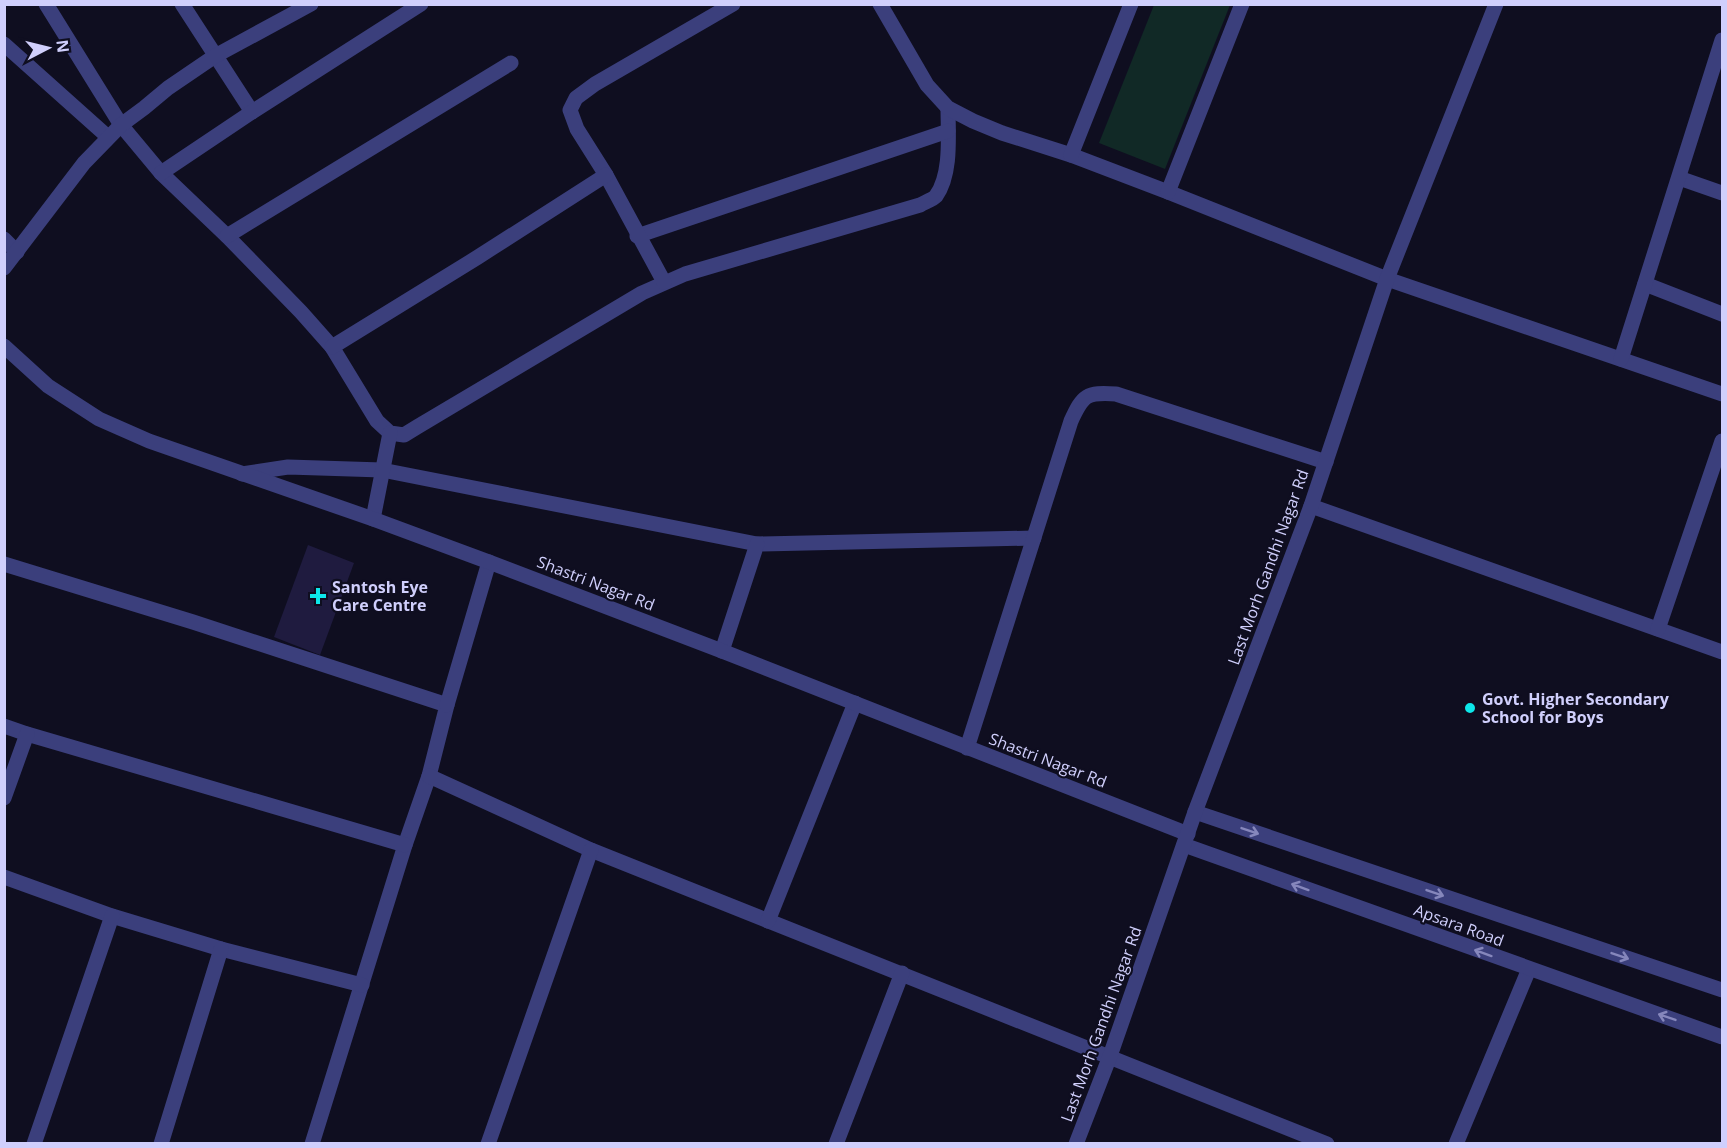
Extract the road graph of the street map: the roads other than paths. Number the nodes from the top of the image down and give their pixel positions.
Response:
1 (45, 4) edge
2 (182, 4) edge
3 (311, 4) edge
4 (421, 4) edge
5 (733, 4) edge
6 (880, 4) edge
7 (1131, 4) edge
8 (1242, 4) edge
9 (1496, 4) edge
10 (1722, 40) edge
11 (4, 44) edge
12 (215, 56) junction
13 (511, 63) dead end
14 (948, 108) junction
15 (252, 112) junction
16 (121, 125) junction
17 (948, 131) junction
18 (108, 137) junction
19 (1071, 155) junction
20 (161, 173) junction
21 (606, 176) junction
22 (1679, 178) junction
23 (1167, 192) junction
24 (1722, 193) edge
25 (227, 236) junction
26 (637, 236) junction
27 (4, 239) edge
28 (17, 252) junction
29 (4, 268) edge
30 (1388, 279) junction
31 (664, 282) junction
32 (1645, 284) junction
33 (1722, 314) edge
34 (4, 346) edge
35 (332, 347) junction
36 (1621, 359) junction
37 (1722, 393) edge
38 (390, 433) junction
39 (1722, 441) edge
40 (1326, 462) junction
41 (382, 470) junction
42 (242, 474) junction
43 (1311, 506) junction
44 (373, 519) junction
45 (1034, 538) junction
46 (756, 544) junction
47 (489, 562) junction
48 (4, 564) edge
49 (1658, 629) junction
50 (722, 651) junction
51 (1722, 652) edge
52 (855, 703) junction
53 (447, 705) junction
54 (4, 726) edge
55 (27, 734) junction
56 (967, 748) junction
57 (429, 776) junction
58 (4, 798) edge
59 (1195, 812) junction
60 (1186, 839) junction
61 (405, 845) junction
62 (591, 850) junction
63 (4, 877) edge
64 (112, 916) junction
65 (768, 921) junction
66 (221, 949) junction
67 (1529, 969) junction
68 (902, 974) junction
69 (362, 985) junction
70 (1722, 990) edge
71 (1722, 1037) edge
72 (1110, 1056) junction
73 (1319, 1142) edge
74 (34, 1143) edge
75 (161, 1143) edge
76 (312, 1143) edge
77 (488, 1143) edge
78 (836, 1143) edge
79 (1076, 1143) edge
80 (1456, 1143) edge

1 - 16 street
2 - 12 street
3 - 12 street
4 - 15 street
5 - 21 street
6 - 14 street
7 - 19 street
8 - 23 street
9 - 30 street, Last Morh Gandhi Nagar Rd
10 - 22 street
11 - 18 street
12 - 15 street
12 - 16 street
13 - 25 street
14 - 17 street
14 - 19 street
15 - 20 street
16 - 18 street
16 - 20 street
17 - 26 street
17 - 31 street
18 - 28 street
19 - 23 street
20 - 25 street
21 - 26 street
21 - 35 street
22 - 24 street
22 - 32 street
23 - 30 street
25 - 35 street
26 - 31 street
27 - 28 street
28 - 29 street
30 - 36 street
30 - 40 street, Last Morh Gandhi Nagar Rd
31 - 38 street
32 - 33 street
32 - 36 street
34 - 42 street, Shastri Nagar Rd
35 - 38 street
36 - 37 street
38 - 41 street
39 - 49 street
40 - 43 street, Last Morh Gandhi Nagar Rd
40 - 45 street
41 - 42 street
41 - 44 street
41 - 46 street
42 - 44 street, Shastri Nagar Rd
43 - 49 street
43 - 59 street, Last Morh Gandhi Nagar Rd
44 - 47 street, Shastri Nagar Rd
45 - 46 street
45 - 56 street
46 - 50 street
47 - 50 street, Shastri Nagar Rd
47 - 53 street
48 - 53 street
49 - 51 street
50 - 52 street, Shastri Nagar Rd
52 - 56 street, Shastri Nagar Rd
52 - 65 street
53 - 57 street
54 - 55 street
55 - 58 street
55 - 61 street
56 - 60 street, Shastri Nagar Rd
57 - 61 street
57 - 62 street
59 - 60 street, Last Morh Gandhi Nagar Rd
59 -> 70 street, Apsara Road
67 -> 60 street, Apsara Road
60 - 72 street, Last Morh Gandhi Nagar Rd
61 - 69 street
62 - 65 street
62 - 77 street
63 - 64 street
64 - 66 street
64 - 74 street
65 - 68 street
66 - 69 street
66 - 75 street
71 -> 67 street, Apsara Road
67 - 80 street
68 - 72 street
68 - 78 street
69 - 76 street
72 - 73 street
72 - 79 street, Last Morh Gandhi Nagar Rd

